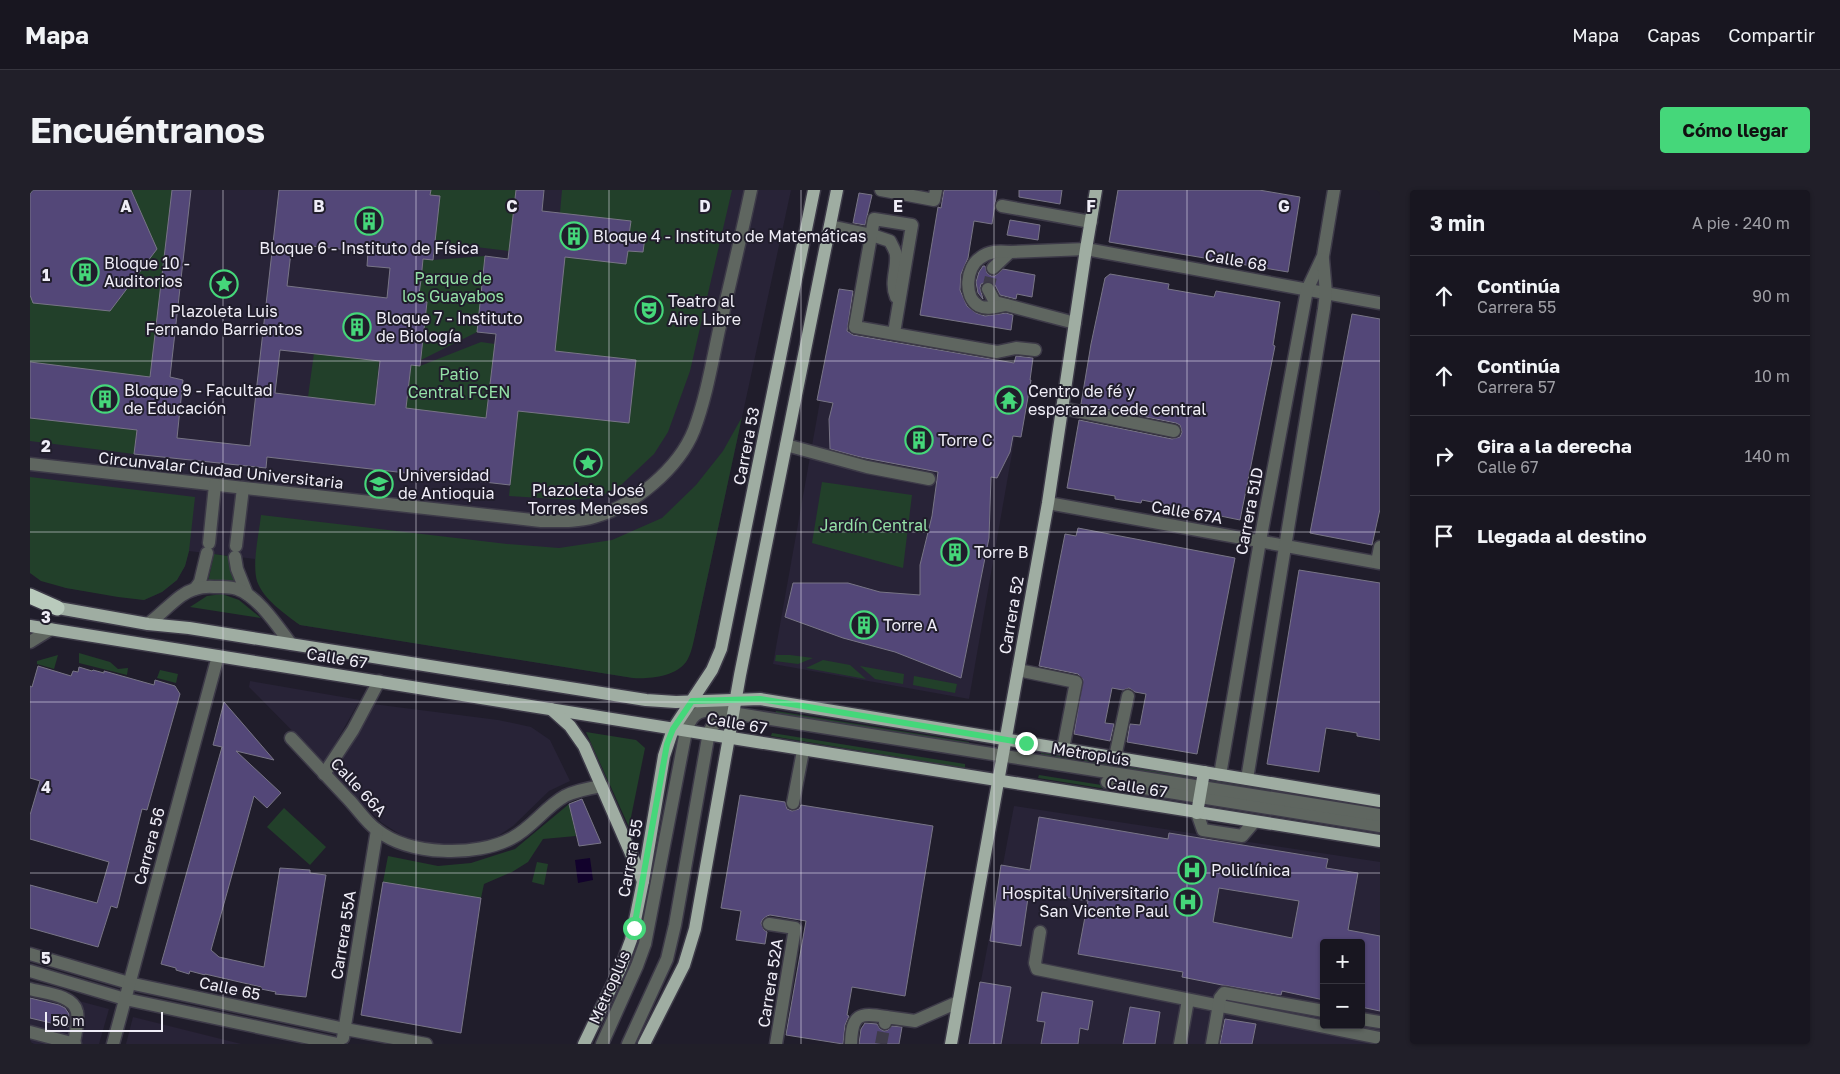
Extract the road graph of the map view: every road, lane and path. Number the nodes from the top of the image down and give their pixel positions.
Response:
1 (751, 190) edge
2 (814, 190) edge
3 (837, 190) edge
4 (880, 190) edge
5 (936, 190) edge
6 (1096, 190) edge
7 (1334, 190) edge
8 (1002, 206) dead end
9 (1091, 222) junction
10 (830, 226) junction
11 (872, 235) junction
12 (1086, 250) junction
13 (1010, 252) junction
14 (1323, 256) junction
15 (993, 268) tunnel mouth
16 (988, 289) dead end
17 (1307, 290) junction
18 (1326, 293) junction
19 (899, 303) junction
20 (1380, 303) edge
21 (1006, 305) junction
22 (1075, 323) junction
23 (894, 333) junction
24 (1035, 350) dead end
25 (1062, 408) junction
26 (1174, 432) dead end
27 (786, 445) junction
28 (30, 464) edge
29 (929, 479) dead end
30 (215, 485) junction
31 (243, 488) junction
32 (1048, 503) junction
33 (1260, 541) junction
34 (1285, 546) junction
35 (1380, 546) edge
36 (1379, 562) edge
37 (195, 589) junction
38 (247, 594) junction
39 (30, 596) edge
40 (30, 603) edge
41 (57, 608) junction
42 (148, 624) junction
43 (30, 626) edge
44 (51, 629) junction
45 (30, 642) edge
46 (291, 644) junction
47 (218, 656) junction
48 (1018, 670) junction
49 (379, 681) junction
50 (1128, 696) dead end
51 (736, 699) junction
52 (692, 701) junction
53 (549, 708) junction
54 (732, 718) junction
55 (673, 729) junction
56 (686, 731) junction
57 (709, 735) junction
58 (291, 738) dead end
59 (728, 739) junction
60 (1005, 739) junction
61 (1063, 749) junction
62 (803, 751) junction
63 (1115, 758) junction
64 (1001, 761) junction
65 (1204, 772) junction
66 (324, 774) junction
67 (1220, 774) junction
68 (1247, 779) junction
69 (998, 781) junction
70 (602, 786) junction
71 (1200, 792) junction
72 (1380, 801) edge
73 (793, 804) dead end
74 (1197, 812) junction
75 (1380, 816) edge
76 (1380, 826) edge
77 (377, 830) junction
78 (1380, 841) edge
79 (643, 881) junction
80 (769, 924) dead end
81 (1040, 932) dead end
82 (30, 954) edge
83 (30, 971) edge
84 (72, 983) junction
85 (129, 983) junction
86 (30, 990) edge
87 (125, 999) junction
88 (67, 1000) junction
89 (1188, 1000) junction
90 (958, 1002) junction
91 (1218, 1006) junction
92 (1320, 1010) edge
93 (1365, 1020) edge
94 (1380, 1022) edge
95 (345, 1029) junction
96 (30, 1032) edge
97 (1380, 1038) edge
98 (75, 1044) edge
99 (112, 1044) edge
100 (338, 1044) edge
101 (342, 1044) edge
102 (426, 1044) edge
103 (584, 1044) edge
104 (602, 1044) edge
105 (628, 1044) edge
106 (644, 1044) edge
107 (776, 1044) edge
108 (851, 1044) edge
109 (951, 1044) edge
110 (1180, 1044) edge
111 (1212, 1044) edge

1 - 31 street, Circunvalar Ciudad Universitaria
2 - 52 main road, Carrera 53
3 - 10 main road
4 - 5 street
6 - 9 main road, Carrera 52
7 - 14 street, Carrera 51D
8 - 9 street
9 - 12 main road, Carrera 52
10 - 11 street
10 - 27 main road
11 - 19 street
11 - 19 street
11 - 23 street
12 - 13 street, Calle 68
12 - 17 street, Calle 68
12 - 22 main road, Carrera 52
13 - 15 street
13 - 21 street, Calle 68
14 - 17 street, Carrera 51D
14 - 18 street, Carrera 51D
16 - 21 street
17 - 18 street, Calle 68
17 - 33 street, Carrera 51D
18 - 20 street, Calle 68
18 - 34 street, Carrera 51D
19 - 23 street
21 - 22 street
22 - 25 main road, Carrera 52
23 - 24 street
25 - 26 street
25 - 32 main road, Carrera 52
27 - 29 street
27 - 51 main road
28 - 30 street, Circunvalar Ciudad Universitaria
30 - 31 street, Circunvalar Ciudad Universitaria
30 - 37 street
31 - 38 street
32 - 33 street, Calle 67A
32 - 48 main road, Carrera 52
33 - 34 street, Calle 67A
33 - 67 street, Carrera 51D
34 - 36 street, Calle 67A
34 - 68 street, Carrera 51D
35 - 36 street
37 - 38 street
37 - 42 street
38 - 46 street
39 - 41 highway
40 - 41 main road, Calle 67
41 - 42 main road, Calle 67
42 - 46 main road, Calle 67
43 - 44 main road, Calle 67
44 - 45 street
44 - 47 main road, Calle 67
46 - 52 main road, Calle 67
47 - 49 main road, Calle 67
47 - 85 street, Carrera 56
48 - 60 main road, Carrera 52
48 - 61 street
49 - 53 main road, Calle 67
49 - 66 street
50 - 63 street
51 - 52 main road, Calle 67
51 - 54 main road
51 - 60 main road, Calle 67
52 - 55 main road, Carrera 53
53 - 55 main road, Calle 67
53 - 70 main road
54 - 56 street, Metroplús
54 - 57 street
54 - 59 main road
54 - 64 street, Metroplús
55 - 56 main road, Calle 67
55 - 79 main road, Carrera 55
56 - 57 main road, Calle 67
56 - 104 street, Metroplús
57 - 59 main road, Calle 67
57 - 105 street
58 - 66 street, Calle 66A
59 - 62 main road, Calle 67
59 - 106 main road
60 - 61 main road, Calle 67
60 - 64 main road, Carrera 52
61 - 63 main road, Calle 67
62 - 69 main road, Calle 67
62 - 73 street
63 - 65 main road, Calle 67
64 - 69 main road, Carrera 52
64 - 71 street, Metroplús
65 - 67 main road, Calle 67
65 - 71 main road
66 - 77 street, Calle 66A
67 - 68 main road, Calle 67
68 - 72 main road, Calle 67
69 - 74 main road, Calle 67
69 - 90 main road, Carrera 52
70 - 77 street, Calle 66A
70 - 79 main road
71 - 74 main road
71 - 75 street, Metroplús
71 - 76 street, Metroplús
74 - 78 main road, Calle 67
77 - 95 street, Carrera 55A
79 - 103 main road, Carrera 55
80 - 107 street, Carrera 52A
81 - 89 street
82 - 85 street, Calle 65
83 - 84 street, Calle 65
84 - 87 street, Calle 65
84 - 88 street
85 - 87 street, Carrera 56
85 - 95 street, Calle 65
86 - 88 street
87 - 99 street, Carrera 56
87 - 100 street, Calle 65
88 - 98 street
89 - 91 street
89 - 110 street
90 - 108 street
90 - 109 main road, Carrera 52
91 - 92 street
91 - 97 street
91 - 111 street
93 - 94 street
95 - 101 street, Carrera 55A
95 - 102 street, Calle 65
96 - 98 street

